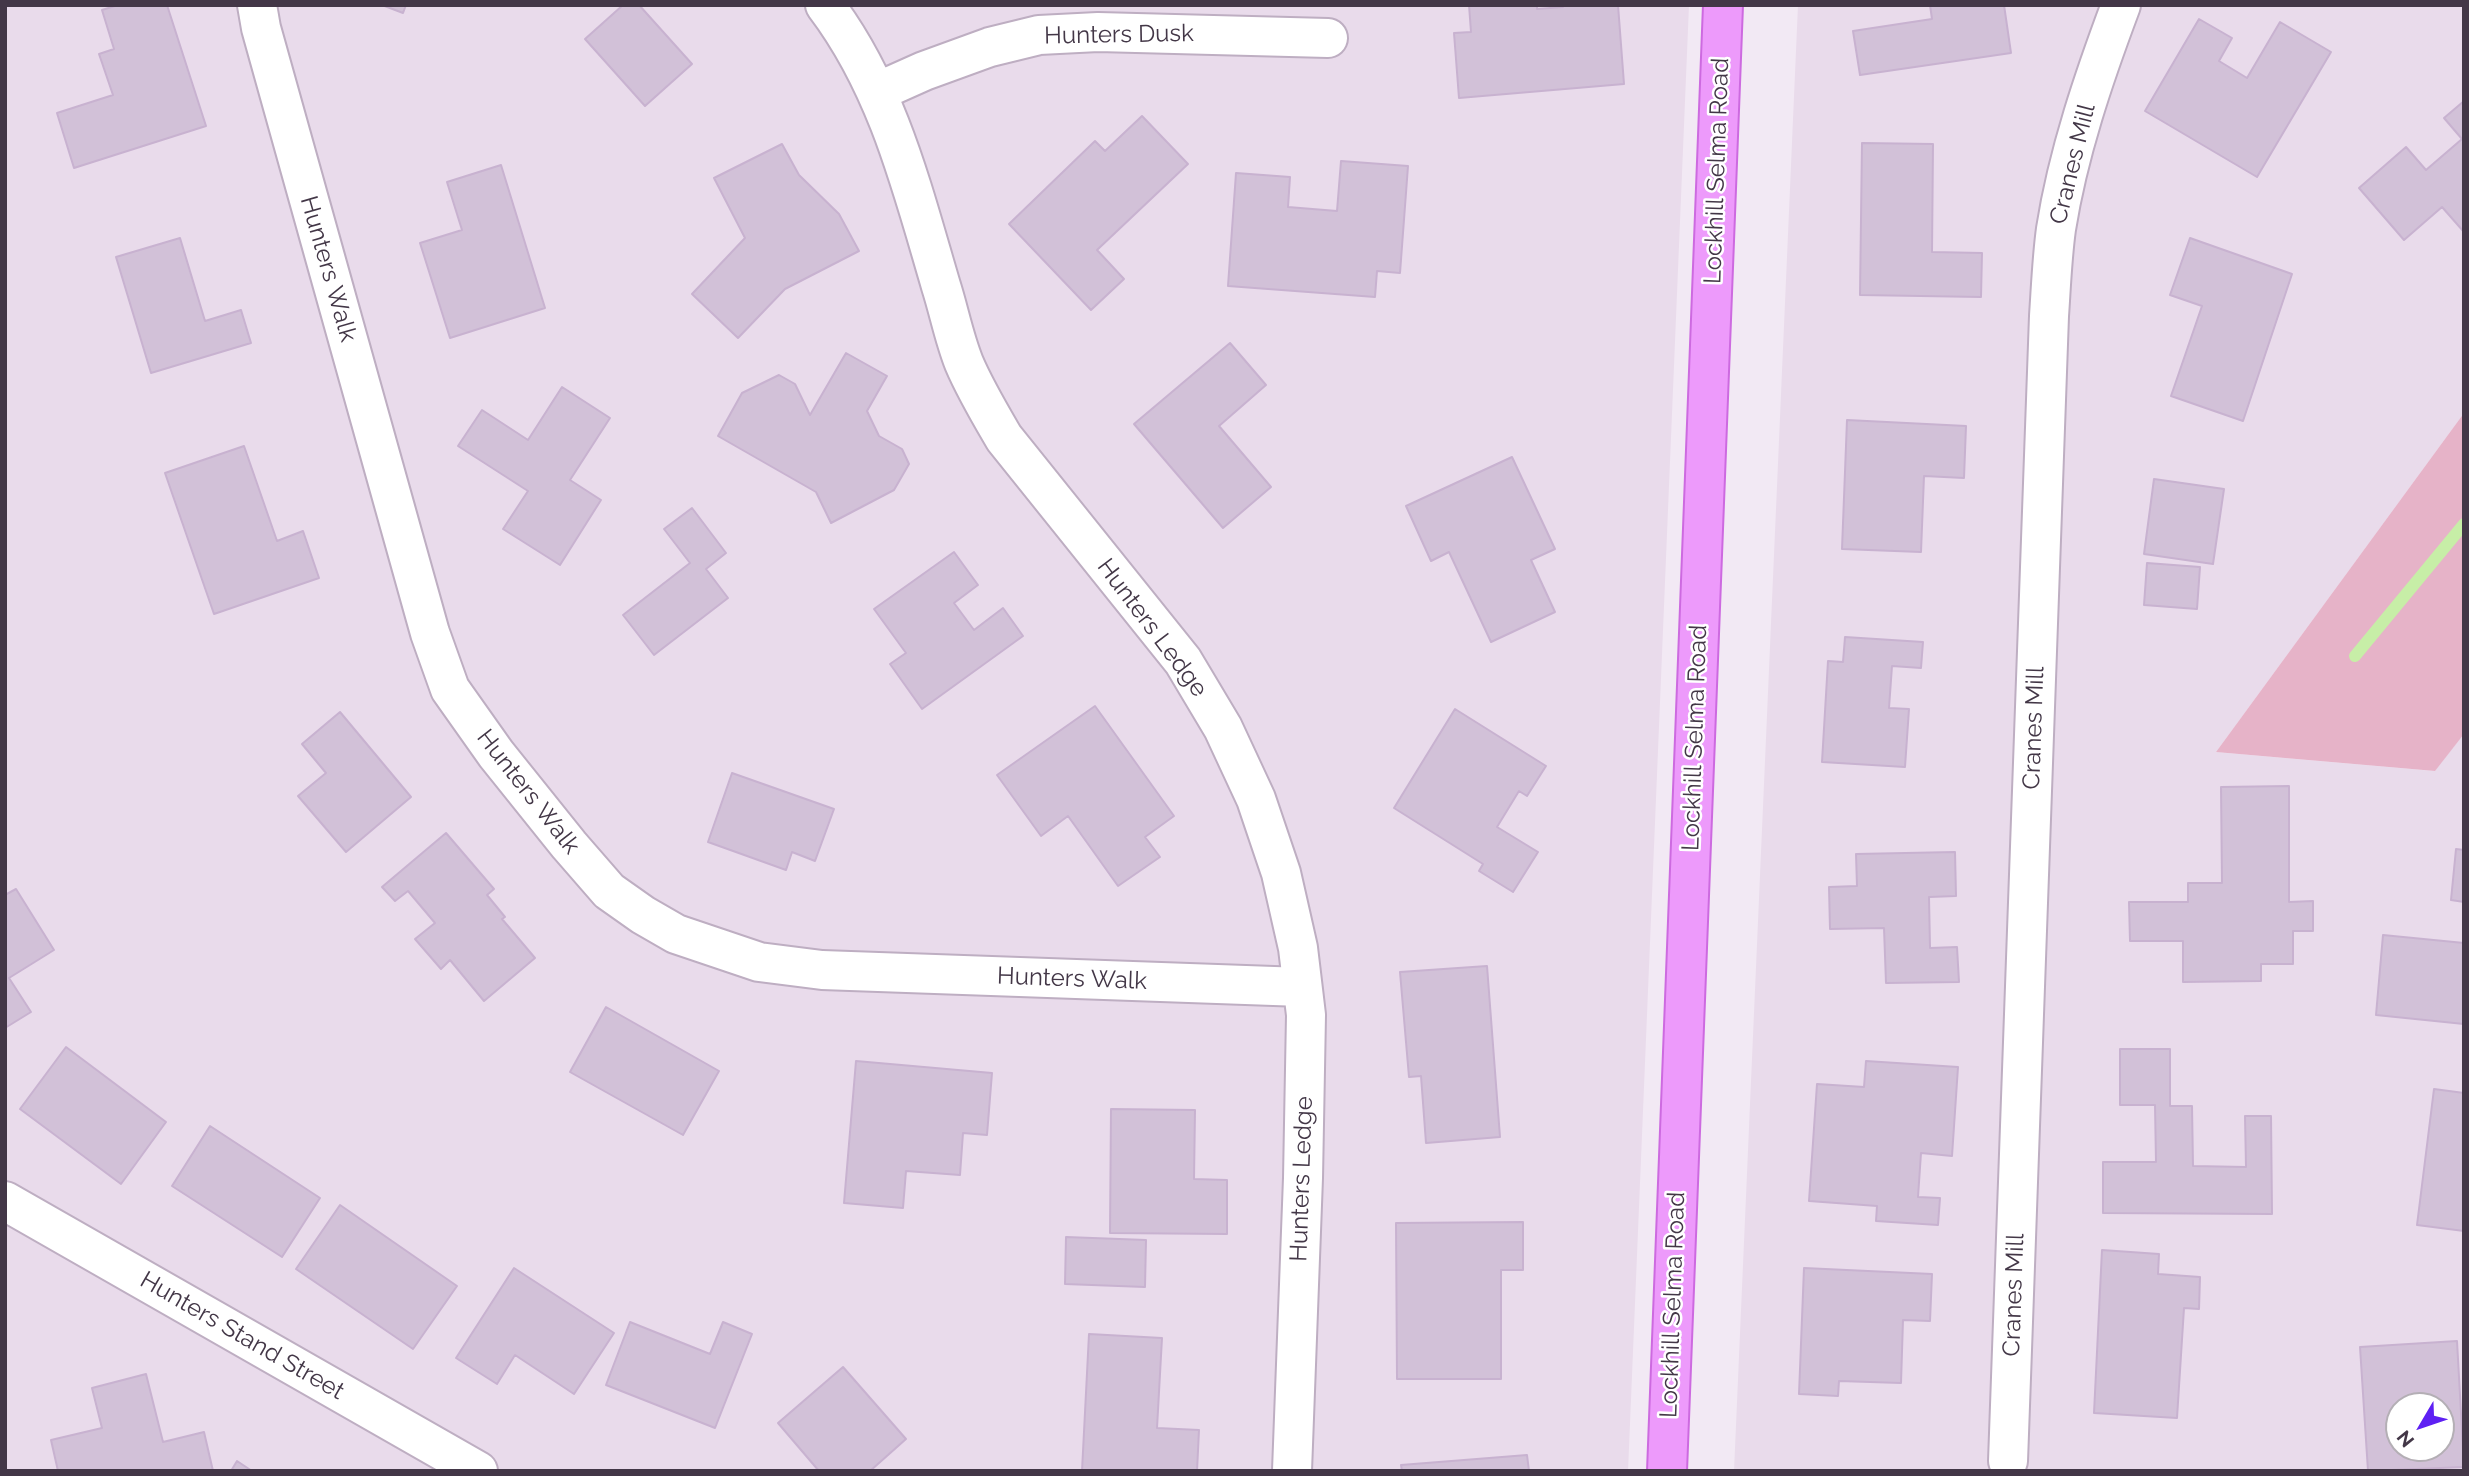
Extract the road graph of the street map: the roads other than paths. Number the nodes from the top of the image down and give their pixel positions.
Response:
1 (257, 5) edge
2 (825, 5) edge
3 (1723, 5) edge
4 (2120, 5) edge
5 (1328, 38) dead end
6 (877, 92) junction
7 (1303, 987) junction
8 (5, 1201) edge
9 (2008, 1461) dead end
10 (478, 1471) edge
11 (1293, 1471) edge
12 (1667, 1471) edge

1 - 7 street, Hunters Walk
2 - 6 street, Hunters Ledge
3 - 12 main road, Lockhill Selma Road
4 - 9 street, Cranes Mill
5 - 6 street, Hunters Dusk
6 - 7 street, Hunters Ledge
7 - 11 street, Hunters Ledge
8 - 10 street, Hunters Stand Street

